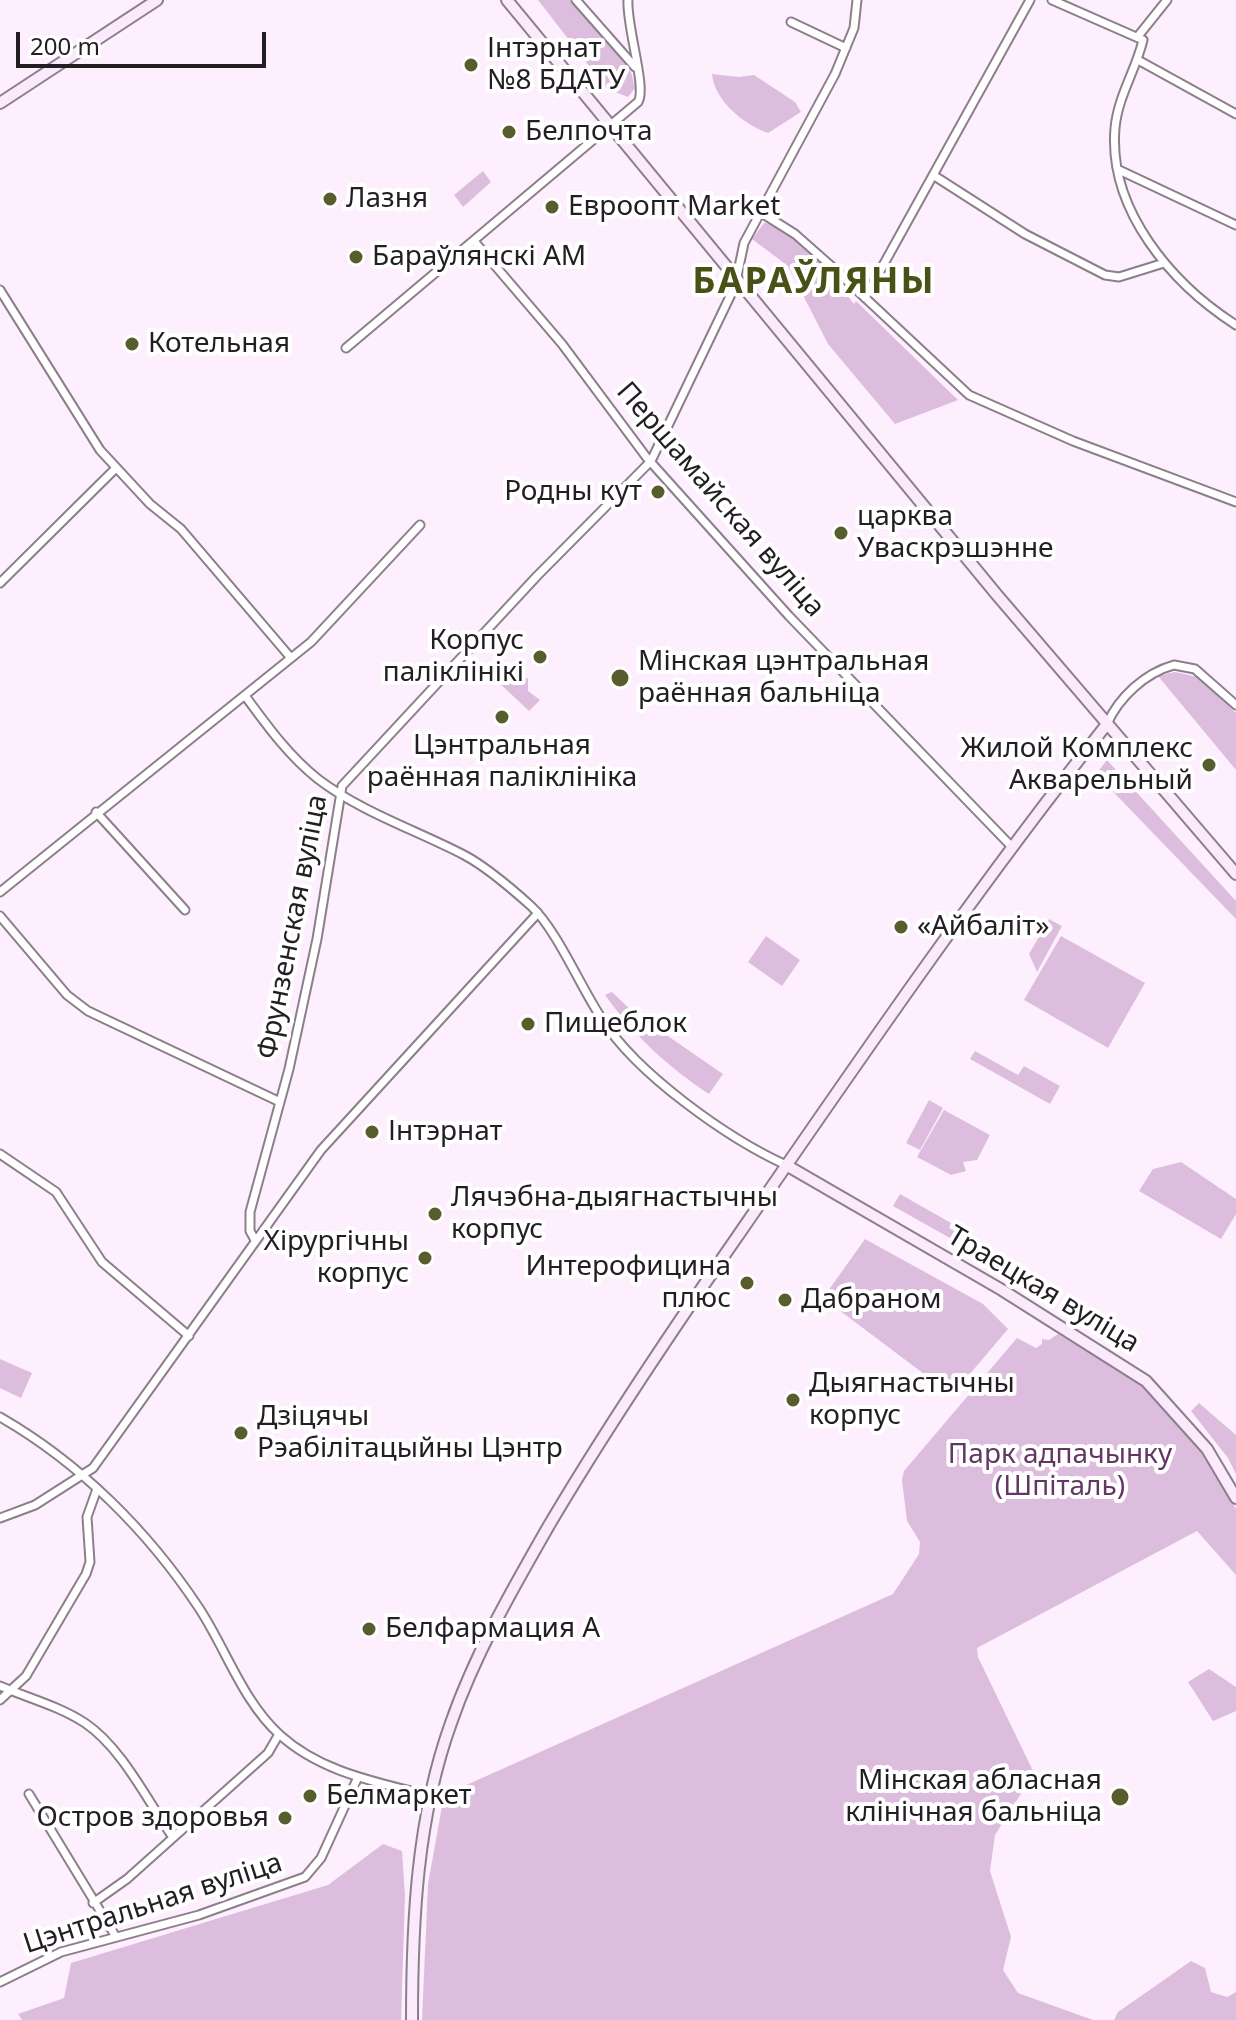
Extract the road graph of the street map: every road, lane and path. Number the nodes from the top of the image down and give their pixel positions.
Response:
1 (157, 0) edge
2 (507, 0) edge
3 (576, 0) edge
4 (628, 0) edge
5 (857, 0) edge
6 (1030, 0) edge
7 (1052, 0) edge
8 (1167, 0) edge
9 (791, 22) dead end
10 (1139, 35) junction
11 (846, 48) junction
12 (1138, 60) junction
13 (638, 70) junction
14 (0, 103) edge
15 (1236, 114) edge
16 (612, 126) junction
17 (1119, 170) junction
18 (933, 175) junction
19 (760, 212) junction
20 (1236, 225) edge
21 (474, 241) junction
22 (1164, 263) junction
23 (735, 273) junction
24 (0, 290) edge
25 (865, 298) junction
26 (1236, 325) edge
27 (346, 348) dead end
28 (651, 461) junction
29 (116, 468) junction
30 (1236, 502) edge
31 (420, 525) dead end
32 (0, 583) edge
33 (291, 658) junction
34 (246, 697) junction
35 (1236, 705) edge
36 (1107, 724) junction
37 (340, 791) junction
38 (96, 812) junction
39 (1011, 846) junction
40 (1236, 874) edge
41 (0, 892) edge
42 (185, 910) dead end
43 (538, 913) junction
44 (0, 916) edge
45 (280, 1102) junction
46 (0, 1154) edge
47 (786, 1165) junction
48 (255, 1240) junction
49 (189, 1336) junction
50 (0, 1417) edge
51 (84, 1476) junction
52 (97, 1489) junction
53 (1236, 1498) edge
54 (1, 1517) edge
55 (0, 1686) edge
56 (11, 1691) junction
57 (0, 1700) edge
58 (279, 1734) junction
59 (358, 1777) junction
60 (29, 1794) dead end
61 (430, 1796) junction
62 (172, 1836) junction
63 (93, 1903) junction
64 (116, 1937) junction
65 (0, 1982) edge
66 (412, 2020) edge

1 - 14 main road
2 - 16 main road
3 - 13 street
4 - 13 street
5 - 11 street, Фрунзенская вуліца
6 - 18 street
7 - 10 street
8 - 10 street
9 - 11 street
10 - 12 street
11 - 19 street, Фрунзенская вуліца
12 - 15 street
12 - 17 street
13 - 16 street
16 - 21 street
16 - 23 main road
17 - 20 street
17 - 22 street
18 - 22 street
18 - 25 street
19 - 23 street, Фрунзенская вуліца
19 - 25 street
21 - 27 street
21 - 28 street, Першамайская вуліца
22 - 26 street
23 - 28 street, Фрунзенская вуліца
23 - 36 main road
24 - 29 street
25 - 30 street
28 - 37 street, Фрунзенская вуліца
28 - 39 street, Першамайская вуліца
29 - 32 street
29 - 33 street
31 - 33 street
33 - 34 street
34 - 37 street
34 - 38 street
35 - 36 street
36 - 39 main road
36 - 40 main road
37 - 43 street
37 - 45 street, Фрунзенская вуліца
38 - 41 street
38 - 42 street
39 - 47 main road
43 - 47 street
43 - 48 street
44 - 45 street
45 - 48 street, Фрунзенская вуліца
46 - 49 street
47 - 53 main road, Траецкая вуліца
47 - 61 main road
48 - 49 street
49 - 51 street
50 - 51 street
51 - 52 street
51 - 54 street
52 - 56 street
52 - 58 street
55 - 56 street
56 - 57 street
56 - 62 street
58 - 59 street
58 - 62 street
59 - 61 street
59 - 64 street, Цэнтральная вуліца
60 - 63 street
61 - 66 main road
62 - 63 street
63 - 64 street
64 - 65 street, Цэнтральная вуліца

